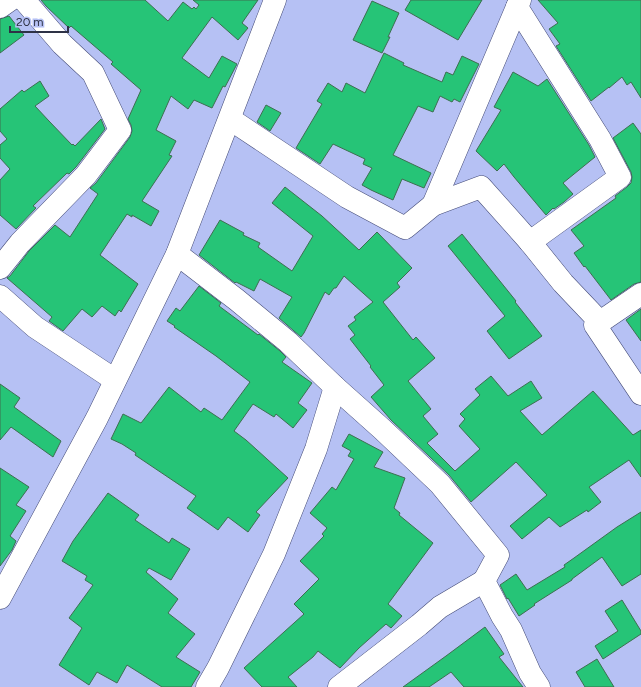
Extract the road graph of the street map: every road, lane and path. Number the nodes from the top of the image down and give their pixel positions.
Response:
1 (10, 0) edge
2 (24, 0) edge
3 (275, 0) edge
4 (519, 4) edge
5 (0, 7) edge
6 (230, 118) junction
7 (433, 205) junction
8 (530, 242) junction
9 (177, 254) junction
10 (0, 268) edge
11 (641, 294) edge
12 (0, 296) edge
13 (600, 322) junction
14 (115, 380) junction
15 (335, 387) junction
16 (641, 394) edge
17 (484, 581) junction
18 (0, 598) edge
19 (207, 687) edge
20 (339, 687) edge
21 (539, 687) edge

1 - 5 street
2 - 10 street
3 - 6 street
4 - 7 street
4 - 8 street
6 - 7 street
6 - 9 street
7 - 8 street
8 - 13 street
9 - 14 street
9 - 15 street
11 - 13 street
12 - 14 street
13 - 16 street
14 - 18 street
15 - 17 street
15 - 19 street
17 - 20 street
17 - 21 street

